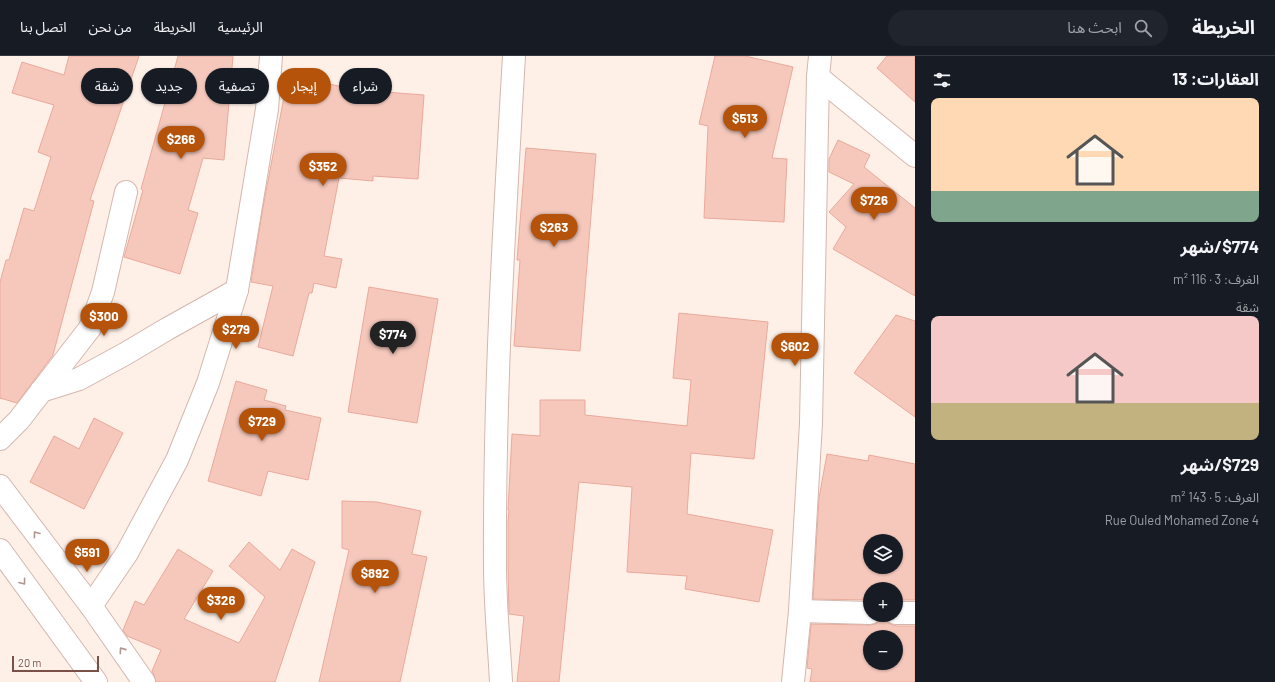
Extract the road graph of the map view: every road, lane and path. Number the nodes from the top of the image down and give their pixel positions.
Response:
1 (271, 56) edge
2 (514, 56) edge
3 (820, 56) edge
4 (818, 77) junction
5 (915, 156) edge
6 (126, 192) dead end
7 (237, 290) junction
8 (41, 391) junction
9 (0, 439) edge
10 (0, 486) edge
11 (0, 550) edge
12 (91, 606) junction
13 (800, 611) junction
14 (863, 612) edge
15 (903, 613) edge
16 (915, 613) edge
17 (96, 682) edge
18 (144, 682) edge
19 (500, 682) edge
20 (793, 682) edge

1 - 7 street
2 - 19 street
3 - 4 street
4 - 5 street
4 - 13 street
6 - 8 street
7 - 8 street
7 - 12 street
8 - 9 street
12 -> 10 street
11 -> 17 street
18 -> 12 street
13 - 14 street
13 - 20 street
15 - 16 street

